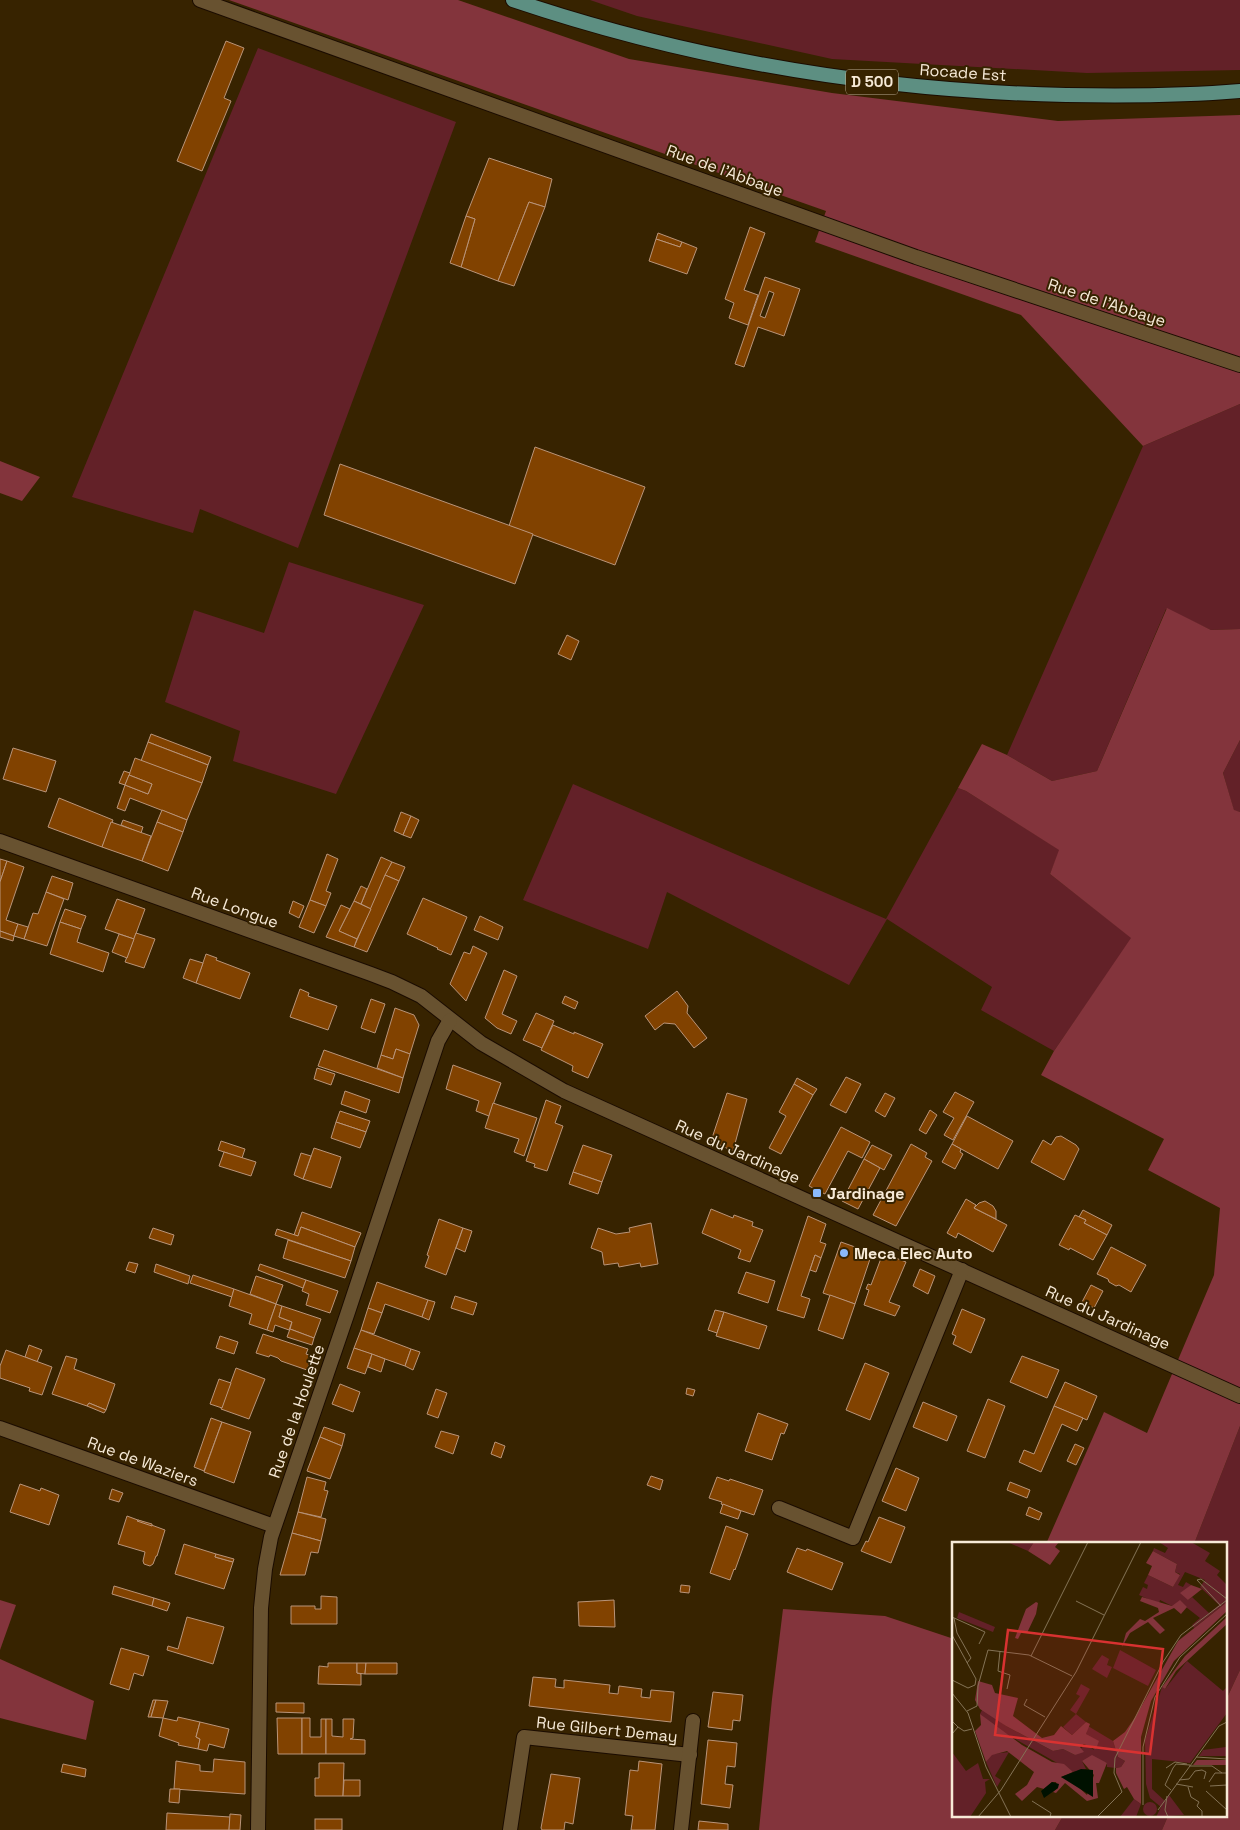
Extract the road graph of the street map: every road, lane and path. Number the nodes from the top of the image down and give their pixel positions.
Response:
1 (200, 0) edge
2 (513, 0) edge
3 (1240, 91) edge
4 (1240, 365) edge
5 (0, 841) edge
6 (450, 1020) junction
7 (962, 1270) junction
8 (1240, 1396) edge
9 (0, 1428) edge
10 (779, 1508) dead end
11 (274, 1526) junction
12 (693, 1721) dead end
13 (690, 1755) junction
14 (258, 1830) edge
15 (510, 1830) edge
16 (681, 1830) edge

1 - 4 street, Rue de l'Abbaye
2 - 3 main road, Rocade Est / D 500
5 - 6 street, Rue Longue
6 - 7 street, Rue du Jardinage
6 - 11 street, Rue de la Houlette
7 - 8 street, Rue du Jardinage
7 - 10 street
9 - 11 street, Rue de Waziers
11 - 14 street, Rue de la Houlette
12 - 13 street, Rue Gilbert Demay
13 - 15 street, Rue Gilbert Demay
13 - 16 street, Rue Gilbert Demay

